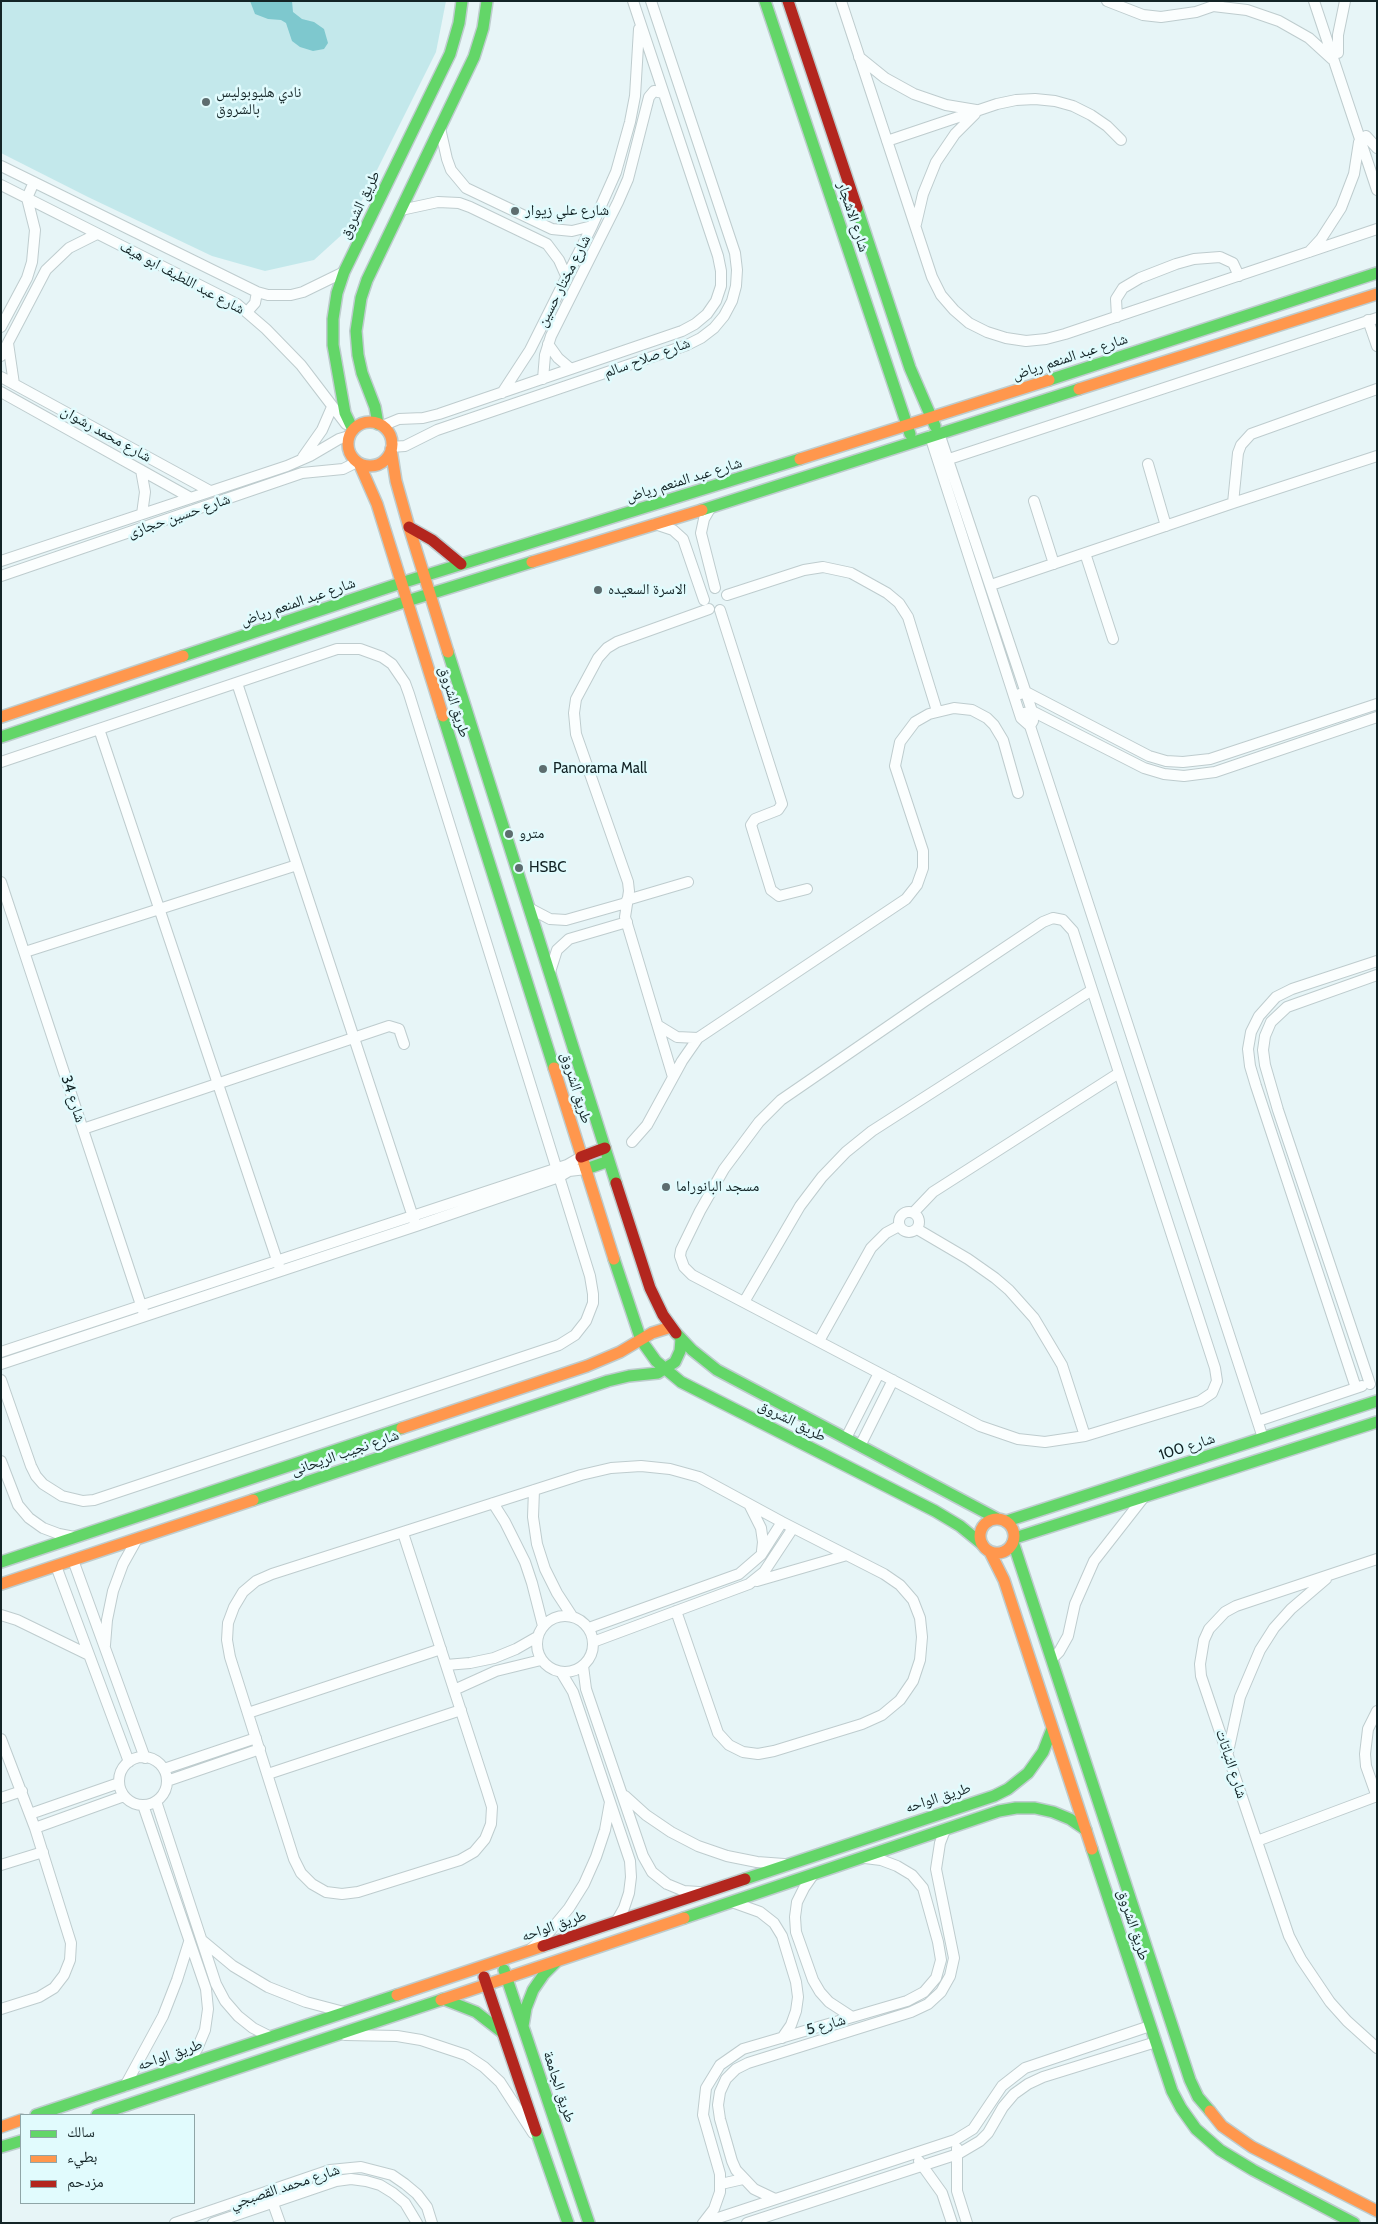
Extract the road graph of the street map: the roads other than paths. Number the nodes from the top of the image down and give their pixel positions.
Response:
1 (462, 1) edge
2 (487, 1) edge
3 (633, 1) edge
4 (651, 1) edge
5 (765, 1) edge
6 (1107, 1) edge
7 (1228, 1) edge
8 (1314, 1) edge
9 (1321, 1) edge
10 (1345, 1) edge
11 (789, 4) edge
12 (843, 4) edge
13 (1216, 4) edge
14 (770, 14) junction
15 (638, 18) junction
16 (858, 56) junction
17 (1336, 57) junction
18 (663, 92) junction
19 (431, 93) junction
20 (452, 103) junction
21 (979, 110) junction
22 (440, 128) junction
23 (1363, 137) junction
24 (1121, 140) dead end
25 (887, 141) junction
26 (1377, 148) edge
27 (1, 166) edge
28 (1377, 170) edge
29 (34, 182) junction
30 (1, 185) edge
31 (1377, 190) edge
32 (27, 198) junction
33 (401, 210) junction
34 (592, 226) junction
35 (916, 228) junction
36 (1377, 229) edge
37 (97, 234) junction
38 (1309, 252) junction
39 (344, 272) junction
40 (1377, 273) edge
41 (1239, 276) junction
42 (567, 278) junction
43 (257, 292) junction
44 (1377, 294) edge
45 (246, 312) junction
46 (1117, 316) junction
47 (1372, 319) edge
48 (1, 328) edge
49 (8, 342) junction
50 (548, 344) junction
51 (1377, 346) edge
52 (1, 356) edge
53 (571, 369) junction
54 (1, 377) edge
55 (543, 378) junction
56 (14, 384) junction
57 (1377, 389) edge
58 (1, 392) edge
59 (502, 393) junction
60 (332, 407) junction
61 (932, 418) junction
62 (380, 425) junction
63 (907, 426) junction
64 (351, 433) junction
65 (934, 435) junction
66 (912, 442) junction
67 (391, 448) junction
68 (1377, 456) edge
69 (300, 461) junction
70 (944, 461) junction
71 (358, 463) junction
72 (1148, 464) dead end
73 (141, 470) junction
74 (715, 486) junction
75 (210, 492) junction
76 (194, 497) junction
77 (1034, 501) dead end
78 (1232, 503) junction
79 (716, 505) junction
80 (201, 508) junction
81 (142, 514) junction
82 (606, 520) junction
83 (654, 524) junction
84 (1166, 526) junction
85 (409, 527) junction
86 (612, 537) junction
87 (1085, 553) junction
88 (1, 561) edge
89 (461, 564) junction
90 (1054, 564) junction
91 (424, 575) junction
92 (1, 576) edge
93 (401, 583) junction
94 (991, 585) junction
95 (715, 588) junction
96 (430, 594) junction
97 (727, 595) junction
98 (407, 601) junction
99 (711, 607) junction
100 (1113, 639) dead end
101 (129, 675) junction
102 (237, 683) junction
103 (135, 692) junction
104 (1026, 692) junction
105 (1014, 696) junction
106 (1377, 704) edge
107 (937, 711) junction
108 (1032, 711) junction
109 (1353, 712) junction
110 (1020, 714) junction
111 (1, 717) edge
112 (1377, 717) edge
113 (1358, 724) junction
114 (1030, 726) junction
115 (99, 729) junction
116 (1, 737) edge
117 (1, 762) edge
118 (1018, 793) dead end
119 (297, 865) junction
120 (1, 882) edge
121 (688, 882) dead end
122 (807, 889) dead end
123 (627, 902) junction
124 (529, 908) junction
125 (159, 909) junction
126 (627, 922) junction
127 (25, 952) junction
128 (1377, 960) edge
129 (549, 973) junction
130 (1377, 975) edge
131 (1092, 990) junction
132 (659, 1026) junction
133 (354, 1037) junction
134 (698, 1038) junction
135 (404, 1044) dead end
136 (1119, 1072) junction
137 (673, 1077) junction
138 (218, 1083) junction
139 (83, 1129) junction
140 (632, 1142) dead end
141 (605, 1148) junction
142 (582, 1157) junction
143 (609, 1161) junction
144 (586, 1169) junction
145 (558, 1172) junction
146 (914, 1213) junction
147 (412, 1214) junction
148 (1316, 1221) junction
149 (1303, 1225) junction
150 (416, 1226) junction
151 (900, 1226) junction
152 (917, 1228) junction
153 (277, 1260) junction
154 (280, 1271) junction
155 (744, 1302) junction
156 (141, 1305) junction
157 (144, 1316) junction
158 (671, 1327) junction
159 (681, 1339) junction
160 (641, 1340) junction
161 (819, 1341) junction
162 (1, 1352) edge
163 (1, 1364) edge
164 (666, 1370) junction
165 (879, 1373) junction
166 (563, 1374) junction
167 (1, 1380) edge
168 (893, 1380) junction
169 (1373, 1383) edge
170 (1356, 1388) junction
171 (571, 1393) junction
172 (1377, 1401) edge
173 (1258, 1421) junction
174 (1377, 1422) edge
175 (414, 1424) junction
176 (1086, 1436) junction
177 (846, 1438) junction
178 (1263, 1438) junction
179 (421, 1444) junction
180 (860, 1446) junction
181 (1, 1461) edge
182 (534, 1490) junction
183 (1144, 1497) junction
184 (493, 1503) junction
185 (749, 1503) junction
186 (1001, 1520) junction
187 (782, 1522) junction
188 (794, 1528) junction
189 (403, 1533) junction
190 (75, 1537) junction
191 (137, 1539) junction
192 (1014, 1540) junction
193 (986, 1548) junction
194 (761, 1555) junction
195 (847, 1555) junction
196 (1377, 1559) edge
197 (73, 1560) junction
198 (1, 1562) edge
199 (56, 1566) junction
200 (1333, 1574) junction
201 (1, 1584) edge
202 (748, 1584) junction
203 (676, 1611) junction
204 (1, 1615) edge
205 (572, 1616) junction
206 (543, 1626) junction
207 (588, 1628) junction
208 (537, 1637) junction
209 (593, 1642) junction
210 (105, 1648) junction
211 (441, 1649) junction
212 (89, 1655) junction
213 (1052, 1659) junction
214 (541, 1660) junction
215 (446, 1665) junction
216 (583, 1666) junction
217 (561, 1672) junction
218 (454, 1690) junction
219 (461, 1710) junction
220 (1377, 1711) edge
221 (248, 1714) junction
222 (1052, 1728) junction
223 (256, 1738) junction
224 (1, 1739) edge
225 (260, 1749) junction
226 (1228, 1754) junction
227 (146, 1758) junction
228 (129, 1762) junction
229 (164, 1768) junction
230 (268, 1774) junction
231 (167, 1781) junction
232 (119, 1784) junction
233 (22, 1791) junction
234 (622, 1791) junction
235 (124, 1796) junction
236 (608, 1796) junction
237 (1377, 1796) edge
238 (1, 1798) edge
239 (978, 1801) junction
240 (156, 1802) junction
241 (143, 1805) junction
242 (30, 1814) junction
243 (983, 1816) junction
244 (35, 1828) junction
245 (945, 1830) junction
246 (1086, 1830) junction
247 (1256, 1841) junction
248 (43, 1852) junction
249 (823, 1852) junction
250 (864, 1858) junction
251 (788, 1864) junction
252 (1, 1866) edge
253 (829, 1870) junction
254 (812, 1875) junction
255 (938, 1882) junction
256 (923, 1888) junction
257 (698, 1894) junction
258 (732, 1902) junction
259 (700, 1913) junction
260 (616, 1922) junction
261 (202, 1940) junction
262 (189, 1942) junction
263 (529, 1951) junction
264 (501, 1960) junction
265 (558, 1960) junction
266 (480, 1967) junction
267 (507, 1978) junction
268 (486, 1984) junction
269 (443, 1999) junction
270 (1, 2009) edge
271 (345, 2012) junction
272 (866, 2013) junction
273 (852, 2017) junction
274 (869, 2025) junction
275 (1150, 2026) junction
276 (523, 2027) junction
277 (503, 2034) junction
278 (337, 2035) junction
279 (271, 2037) junction
280 (782, 2038) junction
281 (1156, 2042) junction
282 (756, 2045) junction
283 (1377, 2048) edge
284 (760, 2058) junction
285 (185, 2066) junction
286 (125, 2086) junction
287 (39, 2114) edge
288 (100, 2114) edge
289 (20, 2120) edge
290 (1, 2127) edge
291 (955, 2140) junction
292 (20, 2141) edge
293 (541, 2145) junction
294 (1, 2147) edge
295 (916, 2154) junction
296 (958, 2154) junction
297 (921, 2166) junction
298 (743, 2178) junction
299 (721, 2184) junction
300 (269, 2191) junction
301 (775, 2199) junction
302 (273, 2202) junction
303 (1377, 2210) edge
304 (591, 2222) edge
305 (176, 2223) edge
306 (213, 2223) edge
307 (280, 2223) edge
308 (417, 2223) edge
309 (432, 2223) edge
310 (568, 2223) edge
311 (703, 2223) edge
312 (747, 2223) edge
313 (952, 2223) edge
314 (967, 2223) edge
315 (1354, 2223) edge

1 - 19 street, طريق الشروق
2 - 20 street
3 - 15 street, شارع صلاح سالم
4 - 67 street, شارع صلاح سالم
5 - 14 street, شارع الاشجار
6 - 13 street
7 - 13 street
8 - 17 street
9 - 17 street
10 - 17 street
11 - 14 street
11 - 61 street, شارع الاشجار
12 - 16 street
13 - 17 street
14 - 63 street, شارع الاشجار
15 - 18 street, شارع صلاح سالم
15 - 34 street, شارع مختار حسين
16 - 21 street
16 - 25 street
17 - 23 street
18 - 50 street, شارع مختار حسين
18 - 53 street, شارع صلاح سالم
19 - 20 street
19 - 39 street, طريق الشروق
20 - 22 street
21 - 24 street
21 - 25 street
21 - 35 street
22 - 33 street
22 - 34 street
23 - 26 street
23 - 28 street
23 - 31 street
23 - 38 street
25 - 35 street
27 - 29 street, شارع عبد اللطيف ابو هيف
29 - 32 street
29 - 43 street, شارع عبد اللطيف ابو هيف
30 - 32 street, شارع عبد اللطيف ابو هيف
32 - 37 street, شارع عبد اللطيف ابو هيف
32 - 48 street
33 - 42 street
33 - 62 street
34 - 42 street, شارع مختار حسين
35 - 46 street
36 - 38 street
37 - 45 street, شارع عبد اللطيف ابو هيف
37 - 49 street
38 - 41 street
39 - 43 street, شارع عبد اللطيف ابو هيف
39 - 64 street, طريق الشروق
40 - 61 street, شارع عبد المنعم رياض
41 - 46 street
41 - 46 street
42 - 59 street, شارع مختار حسين
43 - 45 street
44 - 65 street
45 - 60 street, شارع عبد اللطيف ابو هيف
47 - 51 street
47 - 70 street
49 - 52 street
49 - 56 street
50 - 53 street
50 - 55 street, شارع مختار حسين
53 - 55 street, شارع صلاح سالم
54 - 56 street, شارع محمد رشوان
55 - 59 street, شارع صلاح سالم
56 - 75 street, شارع محمد رشوان
57 - 78 street
58 - 73 street, شارع محمد رشوان
59 - 62 street, شارع صلاح سالم
60 - 64 street, شارع عبد اللطيف ابو هيف
60 - 69 street
61 - 63 street, شارع عبد المنعم رياض
61 - 65 street, شارع الاشجار
62 - 64 street
62 - 67 street
63 - 66 street, شارع الاشجار
63 - 74 street, شارع عبد المنعم رياض
64 - 69 street, شارع حسين حجازى
64 - 71 street
65 - 66 street
65 - 70 street
66 - 79 street
67 - 71 street
67 - 85 street, طريق الشروق
68 - 78 street
69 - 75 street, شارع حسين حجازى
70 - 94 street
70 - 105 street
71 - 80 street, شارع حسين حجازى
71 - 93 street, طريق الشروق
72 - 84 street
73 - 76 street, شارع محمد رشوان
73 - 81 street
74 - 79 street
74 - 82 street, شارع عبد المنعم رياض
75 - 76 street, شارع حسين حجازى
76 - 80 street
76 - 81 street, شارع حسين حجازى
77 - 90 street
78 - 84 street
79 - 83 street
79 - 95 street
80 - 92 street, شارع حسين حجازى
81 - 88 street, شارع حسين حجازى
82 - 86 street
82 - 89 street, شارع عبد المنعم رياض
83 - 86 street
83 - 99 street
84 - 87 street
85 - 89 street
85 - 91 street, طريق الشروق
86 - 96 street
87 - 90 street
87 - 100 street
89 - 91 street, شارع عبد المنعم رياض
90 - 94 street
91 - 93 street, شارع عبد المنعم رياض
91 - 96 street, طريق الشروق
93 - 98 street, طريق الشروق
93 - 101 street, شارع عبد المنعم رياض
94 - 104 street
95 - 97 street
95 - 99 street
96 - 98 street
96 - 124 street, طريق الشروق
97 - 99 street
97 - 107 street
98 - 103 street
98 - 142 street, طريق الشروق
99 - 122 street
99 - 123 street
101 - 103 street
101 - 111 street, شارع عبد المنعم رياض
102 - 115 street
102 - 119 street
102 - 145 street
103 - 116 street
104 - 105 street
104 - 108 street
104 - 109 street
105 - 110 street
106 - 109 street
107 - 118 street
107 - 134 street
108 - 110 street
108 - 113 street
108 - 114 street
109 - 113 street
110 - 114 street
112 - 113 street
114 - 173 street
115 - 117 street
115 - 125 street
119 - 125 street
119 - 133 street
120 - 127 street, شارع 34
121 - 123 street
123 - 124 street
123 - 126 street
124 - 129 street, طريق الشروق
125 - 127 street
125 - 138 street
126 - 129 street
126 - 132 street
127 - 139 street, شارع 34
128 - 149 street
129 - 141 street, طريق الشروق
130 - 148 street
131 - 136 street
131 - 155 street
131 - 155 street
132 - 134 street
132 - 137 street
133 - 135 street
133 - 138 street
133 - 147 street
134 - 137 street
136 - 146 street
136 - 176 street
137 - 140 street
138 - 139 street
138 - 153 street
139 - 156 street, شارع 34
141 - 142 street
141 - 143 street, طريق الشروق
142 - 144 street, طريق الشروق
142 - 145 street
143 - 144 street
143 - 158 street, طريق الشروق
144 - 145 street
144 - 160 street, طريق الشروق
145 - 147 street
145 - 150 street
145 - 167 street
146 - 151 street
146 - 152 street
147 - 150 street
147 - 153 street
148 - 149 street
148 - 169 street
149 - 170 street
150 - 154 street
151 - 152 street
151 - 161 street
152 - 176 street
153 - 154 street
153 - 156 street
154 - 157 street
155 - 161 street
156 - 157 street, شارع 34
156 - 162 street
157 - 163 street
158 - 159 street, طريق الشروق
158 - 160 street, شارع نجيب الريحانى
159 - 164 street
159 - 177 street, طريق الشروق
160 - 164 street, طريق الشروق
160 - 166 street, شارع نجيب الريحانى
161 - 165 street
164 - 171 street, شارع نجيب الريحانى
164 - 193 street, طريق الشروق
165 - 168 street
165 - 177 street
166 - 171 street
166 - 175 street, شارع نجيب الريحانى
168 - 176 street
168 - 180 street
169 - 170 street
170 - 173 street
171 - 179 street, شارع نجيب الريحانى
172 - 178 street, شارع 100
173 - 178 street
174 - 183 street
175 - 179 street
175 - 190 street, شارع نجيب الريحانى
177 - 180 street, طريق الشروق
178 - 186 street, شارع 100
179 - 191 street, شارع نجيب الريحانى
180 - 186 street, طريق الشروق
181 - 190 street
182 - 184 street
182 - 185 street
182 - 205 street
183 - 192 street
183 - 213 street
184 - 189 street
184 - 206 street
185 - 187 street
185 - 194 street
186 - 192 street
186 - 193 street
187 - 188 street
187 - 194 street
188 - 195 street
188 - 202 street
189 - 211 street
189 - 221 street
190 - 198 street, شارع نجيب الريحانى
191 - 197 street, شارع نجيب الريحانى
191 - 210 street
192 - 193 street
192 - 213 street, طريق الشروق
193 - 222 street, طريق الشروق
194 - 207 street
195 - 202 street
195 - 203 street
196 - 200 street, شارع النباتات
197 - 199 street, شارع نجيب الريحانى
197 - 210 street
199 - 201 street, شارع نجيب الريحانى
199 - 212 street
200 - 226 street
200 - 226 street, شارع النباتات
202 - 203 street
203 - 209 street
204 - 212 street
205 - 206 street
205 - 207 street
206 - 208 street
207 - 209 street
208 - 214 street
208 - 215 street
209 - 216 street
210 - 227 street
211 - 215 street
211 - 221 street
212 - 228 street
213 - 303 street, طريق الشروق
214 - 217 street
214 - 218 street
215 - 218 street
216 - 217 street
216 - 234 street
217 - 236 street
218 - 219 street
219 - 230 street
219 - 230 street
220 - 237 street
221 - 223 street
222 - 239 street, طريق الواحه
222 - 246 street, طريق الشروق
223 - 225 street
223 - 229 street
224 - 233 street
225 - 230 street
225 - 231 street
226 - 247 street, شارع النباتات
227 - 228 street
227 - 229 street
228 - 232 street
229 - 231 street
231 - 240 street
232 - 235 street
232 - 242 street
233 - 238 street
233 - 242 street
234 - 236 street
234 - 251 street
234 - 257 street
235 - 241 street
235 - 244 street
236 - 260 street
236 - 263 street
237 - 247 street
239 - 243 street
239 - 249 street, طريق الواحه
240 - 241 street
240 - 261 street
241 - 262 street
242 - 244 street
243 - 245 street, طريق الواحه
243 - 246 street, طريق الواحه
244 - 248 street
245 - 250 street, طريق الواحه
245 - 255 street, شارع 5
246 - 275 street, طريق الشروق
247 - 283 street, شارع النباتات
248 - 252 street
248 - 270 street
249 - 251 street, طريق الواحه
249 - 253 street
250 - 253 street, طريق الواحه
250 - 256 street
251 - 257 street, طريق الواحه
253 - 254 street, طريق الواحه
254 - 258 street, طريق الواحه
254 - 273 street
255 - 256 street
255 - 274 street, شارع 5
256 - 272 street, شارع 5
257 - 259 street
257 - 260 street, طريق الواحه
258 - 259 street, طريق الواحه
258 - 280 street
259 - 265 street, طريق الواحه
260 - 263 street, طريق الواحه
261 - 271 street
261 - 279 street
262 - 285 street
262 - 286 street
263 - 264 street, طريق الواحه
264 - 266 street, طريق الواحه
264 - 267 street, طريق الجامعة
265 - 267 street, طريق الواحه
265 - 276 street
266 - 268 street
266 - 271 street, طريق الواحه
267 - 268 street, طريق الواحه
267 - 276 street, طريق الجامعة
268 - 269 street, طريق الواحه
268 - 277 street
269 - 277 street
269 - 278 street, طريق الواحه
271 - 279 street, طريق الواحه
272 - 273 street, شارع 5
272 - 274 street
273 - 280 street, شارع 5
274 - 284 street, شارع 5
275 - 281 street, طريق الشروق
275 - 291 street
276 - 304 street, طريق الجامعة
277 - 293 street
278 - 288 street, طريق الواحه
278 - 293 street
279 - 285 street, طريق الواحه
280 - 282 street, شارع 5
281 - 296 street
281 - 315 street, طريق الشروق
282 - 284 street
282 - 299 street, شارع 5
284 - 298 street, شارع 5
285 - 286 street, طريق الواحه
286 - 287 street, طريق الواحه
289 - 290 street
291 - 295 street
291 - 296 street
292 - 294 street
293 - 310 street
295 - 297 street
295 - 301 street
296 - 297 street
296 - 314 street
297 - 312 street
297 - 313 street
298 - 299 street
298 - 301 street, شارع 5
299 - 311 street, شارع 5
300 - 302 street
300 - 305 street, شارع محمد القصبجي
300 - 309 street, شارع محمد القصبجي
301 - 311 street
302 - 306 street, شارع محمد القصبجي
302 - 307 street
302 - 308 street, شارع محمد القصبجي

